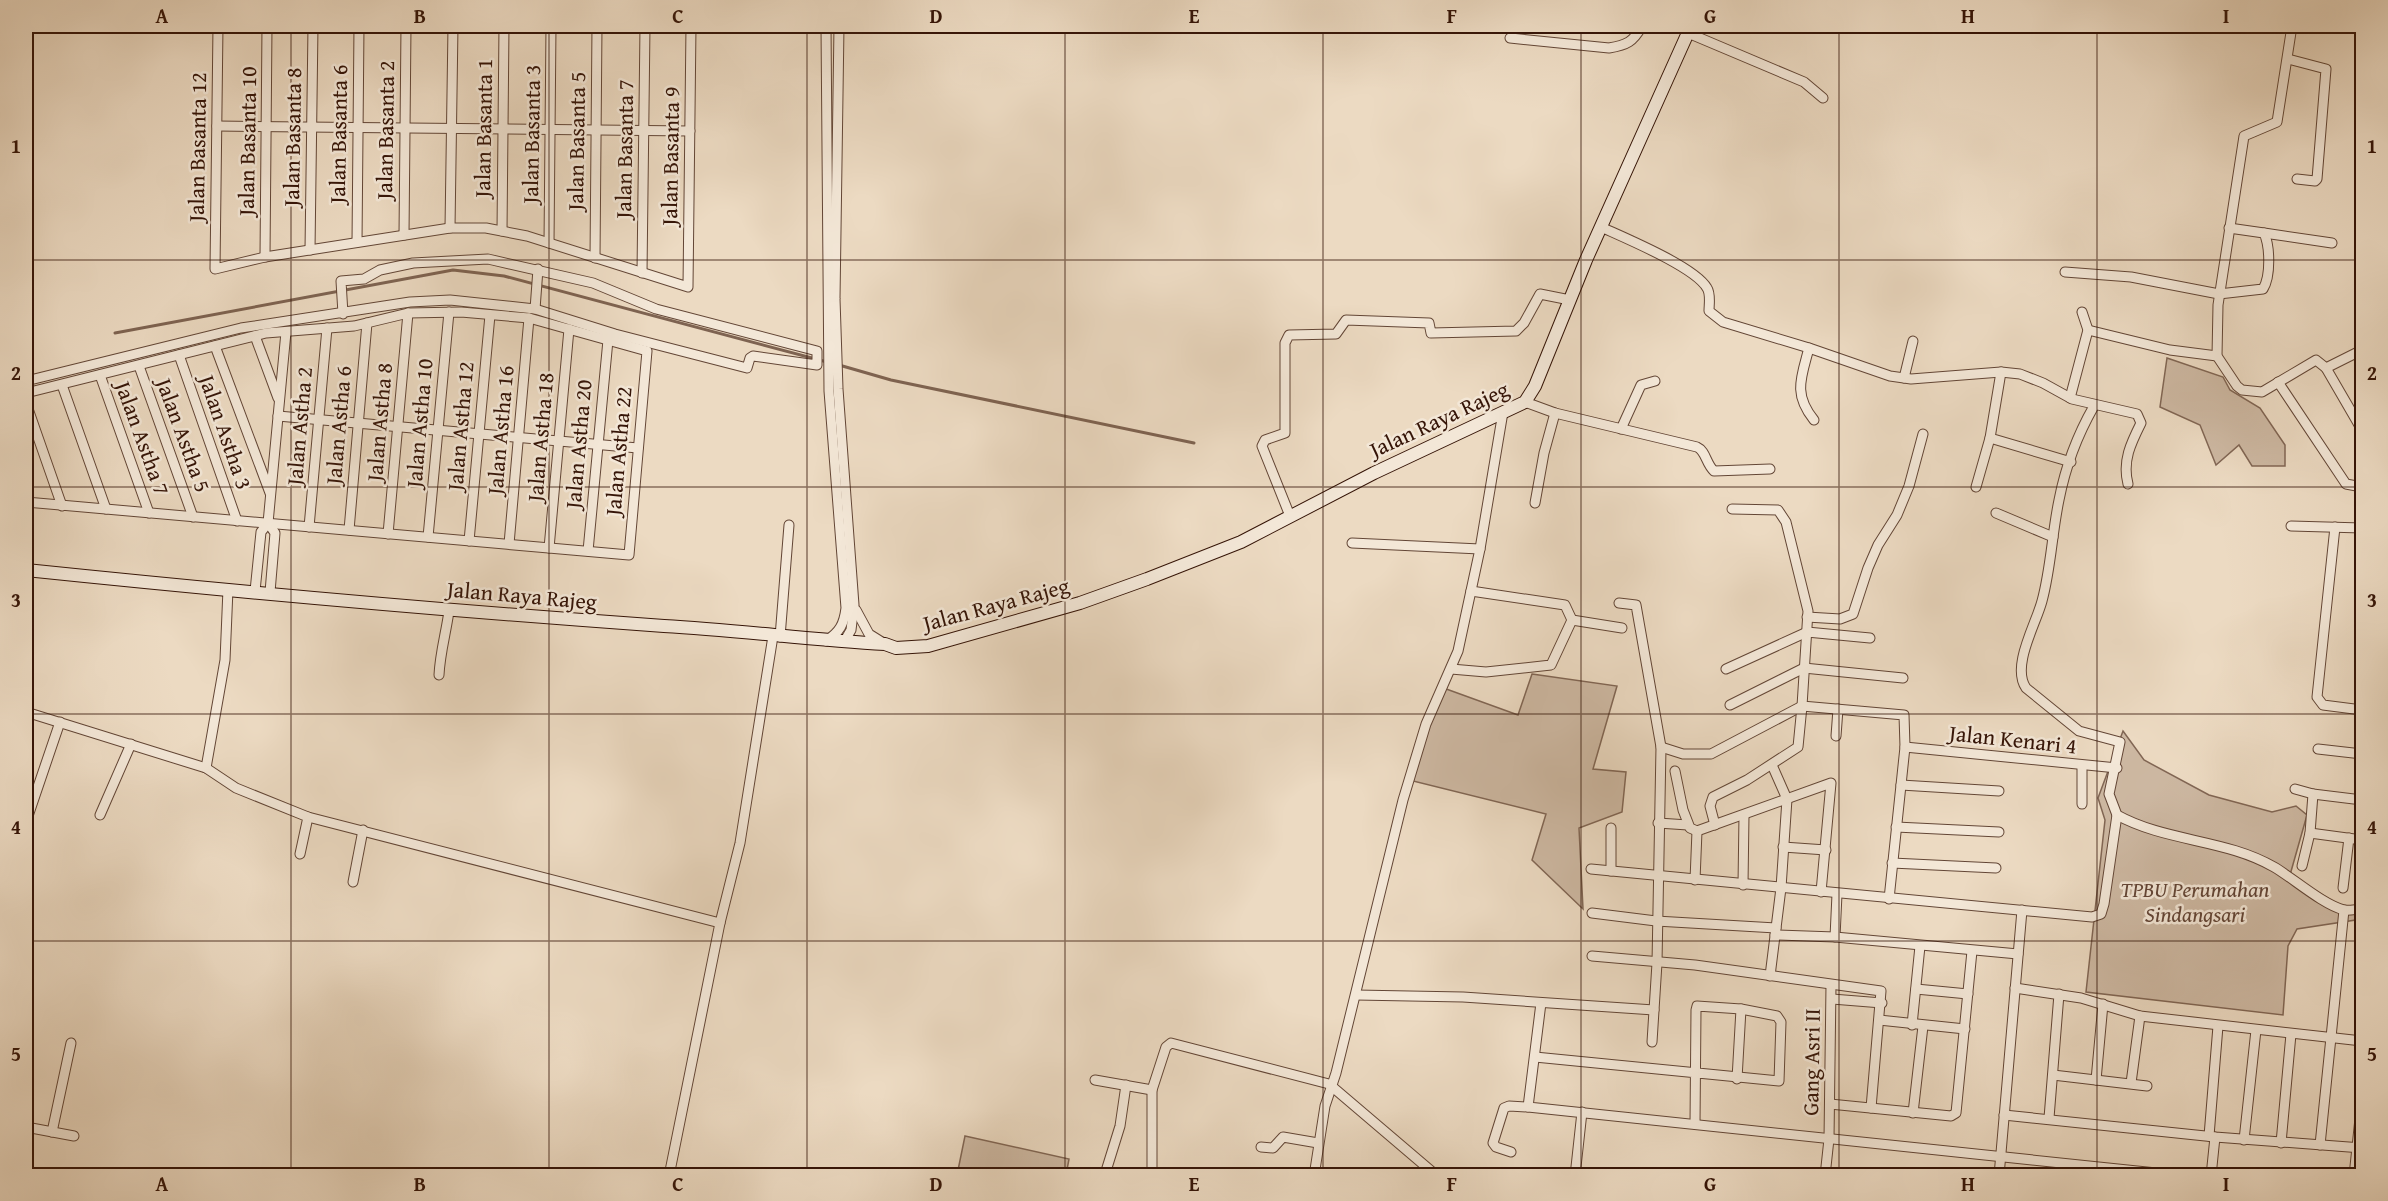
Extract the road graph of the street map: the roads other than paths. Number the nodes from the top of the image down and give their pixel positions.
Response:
1 (218, 26) edge
2 (267, 26) edge
3 (313, 26) edge
4 (359, 26) edge
5 (406, 26) edge
6 (453, 26) edge
7 (504, 26) edge
8 (551, 26) edge
9 (597, 26) edge
10 (645, 26) edge
11 (691, 26) edge
12 (826, 26) edge
13 (839, 26) edge
14 (1642, 26) edge
15 (2292, 26) edge
16 (1689, 29) edge
17 (1510, 38) dead end
18 (2288, 59) junction
19 (1823, 98) dead end
20 (217, 126) junction
21 (266, 127) junction
22 (312, 127) junction
23 (358, 128) junction
24 (405, 128) junction
25 (451, 129) junction
26 (502, 129) junction
27 (550, 130) junction
28 (596, 130) junction
29 (644, 131) junction
30 (690, 131) junction
31 (2297, 179) dead end
32 (1601, 227) junction
33 (450, 228) junction
34 (2229, 228) junction
35 (502, 231) junction
36 (2264, 233) junction
37 (404, 235) junction
38 (357, 242) junction
39 (549, 243) junction
40 (2332, 243) dead end
41 (310, 250) junction
42 (265, 257) junction
43 (595, 258) junction
44 (2065, 272) dead end
45 (538, 273) junction
46 (642, 273) junction
47 (2219, 294) junction
48 (1570, 300) junction
49 (535, 309) junction
50 (449, 312) junction
51 (2082, 312) dead end
52 (408, 313) junction
53 (343, 314) junction
54 (489, 315) junction
55 (529, 318) junction
56 (366, 323) junction
57 (327, 328) junction
58 (569, 329) junction
59 (2088, 330) junction
60 (286, 332) junction
61 (255, 336) junction
62 (608, 340) junction
63 (1913, 341) dead end
64 (215, 346) junction
65 (1809, 348) junction
66 (2362, 350) edge
67 (179, 356) junction
68 (2217, 356) junction
69 (139, 366) junction
70 (2326, 368) junction
71 (2001, 372) junction
72 (100, 375) junction
73 (1904, 378) junction
74 (26, 381) edge
75 (1655, 381) dead end
76 (2278, 382) junction
77 (62, 385) junction
78 (26, 393) edge
79 (2070, 398) junction
80 (280, 402) junction
81 (1526, 402) junction
82 (26, 403) edge
83 (2094, 406) junction
84 (1503, 412) junction
85 (1555, 413) junction
86 (278, 416) junction
87 (319, 420) junction
88 (1814, 420) dead end
89 (358, 423) junction
90 (398, 427) junction
91 (1620, 429) junction
92 (438, 430) junction
93 (2362, 430) edge
94 (479, 434) junction
95 (1923, 434) dead end
96 (519, 437) junction
97 (1990, 438) junction
98 (559, 441) junction
99 (598, 444) junction
100 (638, 448) junction
101 (2071, 462) junction
102 (1770, 469) dead end
103 (2128, 484) dead end
104 (1976, 487) dead end
105 (2362, 487) edge
106 (271, 496) junction
107 (26, 502) edge
108 (1535, 503) dead end
109 (62, 506) junction
110 (106, 509) junction
111 (1732, 509) dead end
112 (149, 513) junction
113 (1996, 513) dead end
114 (1290, 516) junction
115 (193, 517) junction
116 (237, 521) junction
117 (268, 524) junction
118 (789, 525) dead end
119 (2290, 526) dead end
120 (309, 527) junction
121 (2335, 527) junction
122 (2362, 528) edge
123 (349, 530) junction
124 (388, 534) junction
125 (428, 537) junction
126 (2053, 537) junction
127 (469, 541) junction
128 (1352, 543) dead end
129 (509, 544) junction
130 (549, 548) junction
131 (1480, 549) junction
132 (588, 551) junction
133 (26, 570) edge
134 (228, 589) junction
135 (255, 591) junction
136 (1471, 591) junction
137 (270, 592) junction
138 (1619, 603) dead end
139 (854, 605) junction
140 (449, 611) junction
141 (1807, 617) junction
142 (1572, 620) junction
143 (1622, 628) dead end
144 (1807, 633) junction
145 (776, 637) junction
146 (1870, 638) dead end
147 (826, 641) junction
148 (844, 642) junction
149 (885, 644) junction
150 (1804, 668) junction
151 (1451, 669) junction
152 (1726, 669) dead end
153 (439, 675) dead end
154 (1903, 678) dead end
155 (1730, 705) dead end
156 (1802, 706) junction
157 (1838, 709) junction
158 (2362, 710) edge
159 (26, 712) edge
160 (60, 722) junction
161 (1836, 736) dead end
162 (131, 744) junction
163 (1661, 747) junction
164 (1905, 747) junction
165 (2318, 749) dead end
166 (2362, 754) edge
167 (1772, 765) junction
168 (2082, 766) junction
169 (206, 768) junction
170 (2117, 768) junction
171 (1675, 771) dead end
172 (1901, 785) junction
173 (2295, 789) dead end
174 (1999, 791) dead end
175 (2313, 794) junction
176 (1787, 800) junction
177 (2362, 800) edge
178 (2082, 804) dead end
179 (100, 815) dead end
180 (1744, 815) junction
181 (2118, 815) junction
182 (308, 816) junction
183 (26, 822) edge
184 (1658, 823) junction
185 (1688, 825) junction
186 (1715, 825) junction
187 (1896, 826) junction
188 (1611, 828) dead end
189 (363, 830) junction
190 (1697, 831) junction
191 (1999, 832) dead end
192 (2310, 832) junction
193 (2349, 838) junction
194 (2362, 840) edge
195 (1784, 847) junction
196 (1826, 850) junction
197 (300, 854) dead end
198 (1892, 862) junction
199 (2302, 866) dead end
200 (1996, 868) dead end
201 (1591, 869) dead end
202 (1611, 872) junction
203 (1658, 877) junction
204 (1695, 880) junction
205 (353, 882) dead end
206 (1743, 885) junction
207 (1781, 888) junction
208 (2343, 888) dead end
209 (1821, 892) junction
210 (1837, 894) junction
211 (1889, 899) junction
212 (2362, 909) edge
213 (2022, 910) junction
214 (2344, 910) junction
215 (1592, 913) dead end
216 (1656, 921) junction
217 (720, 923) junction
218 (1775, 932) junction
219 (1835, 937) junction
220 (1920, 946) junction
221 (1972, 951) junction
222 (2018, 954) junction
223 (1592, 956) dead end
224 (1657, 963) junction
225 (1770, 976) junction
226 (1831, 985) junction
227 (2014, 988) junction
228 (1916, 989) junction
229 (1968, 994) junction
230 (2059, 994) junction
231 (1356, 995) junction
232 (1832, 999) junction
233 (1541, 1003) junction
234 (1882, 1003) junction
235 (2103, 1004) junction
236 (1741, 1009) junction
237 (1654, 1010) junction
238 (2140, 1016) junction
239 (1879, 1020) junction
240 (1917, 1025) junction
241 (2218, 1026) junction
242 (1965, 1029) junction
243 (2256, 1030) junction
244 (2291, 1034) junction
245 (2330, 1037) junction
246 (2362, 1041) edge
247 (1652, 1042) dead end
248 (71, 1043) dead end
249 (1538, 1058) junction
250 (28, 1075) dead end
251 (1696, 1075) junction
252 (2053, 1075) junction
253 (1737, 1078) junction
254 (1095, 1080) dead end
255 (2096, 1080) junction
256 (2131, 1083) junction
257 (1126, 1085) junction
258 (26, 1086) edge
259 (2146, 1086) dead end
260 (1332, 1087) junction
261 (1152, 1090) junction
262 (2362, 1099) edge
263 (1830, 1104) junction
264 (1528, 1107) junction
265 (1871, 1108) junction
266 (1582, 1112) junction
267 (1913, 1113) junction
268 (2004, 1115) junction
269 (2049, 1118) junction
270 (1695, 1124) junction
271 (26, 1127) edge
272 (52, 1132) junction
273 (74, 1136) dead end
274 (2212, 1137) junction
275 (1829, 1139) junction
276 (2244, 1140) junction
277 (1317, 1143) junction
278 (2281, 1143) junction
279 (2320, 1145) junction
280 (1261, 1147) dead end
281 (2360, 1148) edge
282 (1511, 1152) dead end
283 (2001, 1158) junction
284 (1106, 1171) dead end
285 (1426, 1172) edge
286 (669, 1176) edge
287 (1152, 1176) edge
288 (1314, 1176) edge
289 (1437, 1176) edge
290 (1575, 1176) edge
291 (1825, 1176) edge
292 (1999, 1176) edge
293 (2185, 1176) edge
294 (2211, 1176) edge
295 (2354, 1176) edge

1 - 20 street, Jalan Basanta 12
2 - 21 street, Jalan Basanta 10
3 - 22 street, Jalan Basanta 8
4 - 23 street, Jalan Basanta 6
5 - 24 street, Jalan Basanta 2
6 - 25 street
7 - 26 street, Jalan Basanta 1
8 - 27 street, Jalan Basanta 3
9 - 28 street, Jalan Basanta 5
10 - 29 street, Jalan Basanta 7
11 - 30 street, Jalan Basanta 9
12 - 147 street
13 - 139 street
14 - 17 street
15 - 18 street
16 - 19 street
16 - 32 main road, Jalan Raya Rajeg
18 - 31 street
18 - 34 street
20 - 21 street
20 - 42 street, Jalan Basanta 12
21 - 22 street
21 - 42 street, Jalan Basanta 10
22 - 23 street
22 - 41 street, Jalan Basanta 8
23 - 24 street
23 - 38 street, Jalan Basanta 6
24 - 25 street
24 - 37 street, Jalan Basanta 2
25 - 26 street
25 - 33 street
26 - 27 street
26 - 35 street, Jalan Basanta 1
27 - 28 street
27 - 39 street, Jalan Basanta 3
28 - 29 street
28 - 43 street, Jalan Basanta 5
29 - 30 street
29 - 46 street, Jalan Basanta 7
30 - 46 street, Jalan Basanta 9
32 - 48 main road, Jalan Raya Rajeg
32 - 65 street
33 - 35 street
33 - 37 street
34 - 36 street
34 - 47 street
35 - 39 street
36 - 40 street
36 - 47 street
37 - 38 street
38 - 41 street
39 - 43 street
41 - 42 street
43 - 46 street
44 - 47 street
45 - 49 street
45 - 49 street
45 - 53 street
47 - 68 street
48 - 81 main road, Jalan Raya Rajeg
48 - 114 street
49 - 53 street
50 - 52 street
50 - 54 street
50 - 92 street, Jalan Astha 10
51 - 59 street
52 - 56 street
52 - 90 street, Jalan Astha 8
53 - 74 street
54 - 55 street
54 - 94 street, Jalan Astha 12
55 - 58 street
55 - 96 street, Jalan Astha 16
56 - 57 street
56 - 89 street, Jalan Astha 6
57 - 60 street
57 - 87 street, Jalan Astha 2
58 - 62 street
58 - 98 street, Jalan Astha 18
59 - 68 street
59 - 79 street
60 - 61 street
60 - 80 street
61 - 64 street
61 - 80 street
62 - 99 street, Jalan Astha 20
62 - 100 street, Jalan Astha 22
63 - 73 street
64 - 67 street
64 - 106 street
65 - 73 street
65 - 88 street
66 - 70 street
67 - 69 street
67 - 116 street, Jalan Astha 3
68 - 76 street
69 - 72 street
69 - 115 street, Jalan Astha 5
70 - 76 street
70 - 93 street
71 - 73 street
71 - 79 street
71 - 97 street
72 - 77 street
72 - 112 street, Jalan Astha 7
75 - 91 street
76 - 105 street
77 - 78 street
77 - 110 street
79 - 83 street
80 - 86 street
81 - 84 main road, Jalan Raya Rajeg
81 - 85 street
82 - 109 street
83 - 101 street
83 - 103 street
84 - 114 main road, Jalan Raya Rajeg
84 - 131 street
85 - 91 street
85 - 108 street
86 - 87 street
86 - 106 street
87 - 89 street
87 - 120 street, Jalan Astha 2
89 - 90 street
89 - 123 street, Jalan Astha 6
90 - 92 street
90 - 124 street, Jalan Astha 8
91 - 102 street
92 - 94 street
92 - 125 street, Jalan Astha 10
94 - 96 street
94 - 127 street, Jalan Astha 12
95 - 141 street
96 - 98 street
96 - 129 street, Jalan Astha 16
97 - 101 street
97 - 104 street
98 - 99 street
98 - 130 street, Jalan Astha 18
99 - 100 street
99 - 132 street, Jalan Astha 20
100 - 132 street, Jalan Astha 22
101 - 126 street
106 - 117 street
107 - 109 street
109 - 110 street
110 - 112 street
111 - 141 street
112 - 115 street
113 - 126 street
114 - 149 main road, Jalan Raya Rajeg
115 - 116 street
116 - 117 street
117 - 120 street
117 - 135 street
117 - 137 street
118 - 145 street
119 - 121 street
120 - 123 street
121 - 122 street
121 - 158 street
123 - 124 street
124 - 125 street
125 - 127 street
126 - 170 street
127 - 129 street
128 - 131 street
129 - 130 street
130 - 132 street
131 - 136 street
133 - 134 main road, Jalan Raya Rajeg
134 - 135 main road, Jalan Raya Rajeg
134 - 169 street
135 - 137 main road, Jalan Raya Rajeg
136 - 142 street
136 - 151 street
137 - 140 main road, Jalan Raya Rajeg
138 - 163 street
139 - 148 street
139 - 149 street
140 - 145 main road, Jalan Raya Rajeg
140 - 153 street
141 - 144 street
142 - 143 street
142 - 151 street
144 - 146 street
144 - 150 street
144 - 152 street
145 - 147 main road, Jalan Raya Rajeg
145 - 217 street
147 - 148 main road, Jalan Raya Rajeg
148 - 149 main road, Jalan Raya Rajeg
150 - 154 street
150 - 155 street
150 - 156 street
151 - 231 street
156 - 157 street
156 - 163 street
156 - 167 street
157 - 161 street
157 - 164 street
159 - 160 street
160 - 162 street
160 - 183 street
162 - 169 street
162 - 179 street
163 - 184 street
164 - 168 street, Jalan Kenari 4
164 - 172 street
165 - 166 street
167 - 176 street
167 - 186 street
168 - 170 street, Jalan Kenari 4
168 - 178 street
169 - 182 street
170 - 181 street
171 - 185 street
172 - 174 street
172 - 187 street
173 - 175 street
175 - 177 street
175 - 192 street
176 - 180 street
176 - 195 street
176 - 196 street
180 - 186 street
180 - 206 street
181 - 213 street
181 - 214 street
182 - 189 street
182 - 197 street
184 - 185 street
184 - 203 street
185 - 190 street
186 - 190 street
187 - 191 street
187 - 198 street
188 - 202 street
189 - 205 street
189 - 217 street
190 - 204 street
192 - 193 street
192 - 199 street
193 - 194 street
193 - 208 street
195 - 196 street
195 - 207 street
196 - 209 street
198 - 200 street
198 - 211 street
201 - 202 street
202 - 203 street
203 - 204 street
203 - 216 street
204 - 206 street
206 - 207 street
207 - 209 street
207 - 218 street
209 - 210 street
210 - 211 street
210 - 219 street
211 - 213 street
212 - 214 street
213 - 222 street
214 - 245 street
215 - 216 street
216 - 218 street
216 - 224 street
217 - 286 street
218 - 219 street
218 - 225 street
219 - 220 street
220 - 221 street
220 - 228 street
221 - 222 street
221 - 229 street
222 - 227 street
223 - 224 street
224 - 225 street
224 - 237 street
225 - 226 street
226 - 232 street, Gang Asri II
226 - 234 street
227 - 230 street
227 - 268 street
228 - 229 street
228 - 240 street
229 - 242 street
230 - 235 street
230 - 252 street
231 - 233 street
231 - 260 street
232 - 234 street
232 - 263 street, Gang Asri II
233 - 237 street
233 - 249 street
234 - 239 street
235 - 238 street
235 - 255 street
236 - 251 street
236 - 253 street
236 - 253 street
237 - 247 street
238 - 241 street
238 - 256 street
239 - 240 street
239 - 265 street
240 - 242 street
240 - 267 street
241 - 243 street
241 - 274 street
242 - 267 street
243 - 244 street
243 - 276 street
244 - 245 street
244 - 278 street
245 - 246 street
245 - 279 street
248 - 272 street
249 - 251 street
249 - 264 street
250 - 258 street
251 - 253 street
251 - 270 street
252 - 255 street
252 - 269 street
254 - 257 street
255 - 256 street
256 - 259 street
257 - 261 street
257 - 284 street
260 - 261 street
260 - 277 street
260 - 285 street
261 - 287 street
262 - 281 street
263 - 265 street
263 - 275 street, Gang Asri II
264 - 266 street
264 - 282 street
265 - 267 street
266 - 270 street
266 - 290 street
268 - 269 street
268 - 283 street
269 - 274 street
270 - 275 street
271 - 272 street
272 - 273 street
274 - 276 street
274 - 294 street
275 - 283 street
275 - 291 street, Gang Asri II
276 - 278 street
277 - 280 street
277 - 288 street
278 - 279 street
279 - 281 street
281 - 295 street
283 - 292 street
283 - 293 street
285 - 289 street

